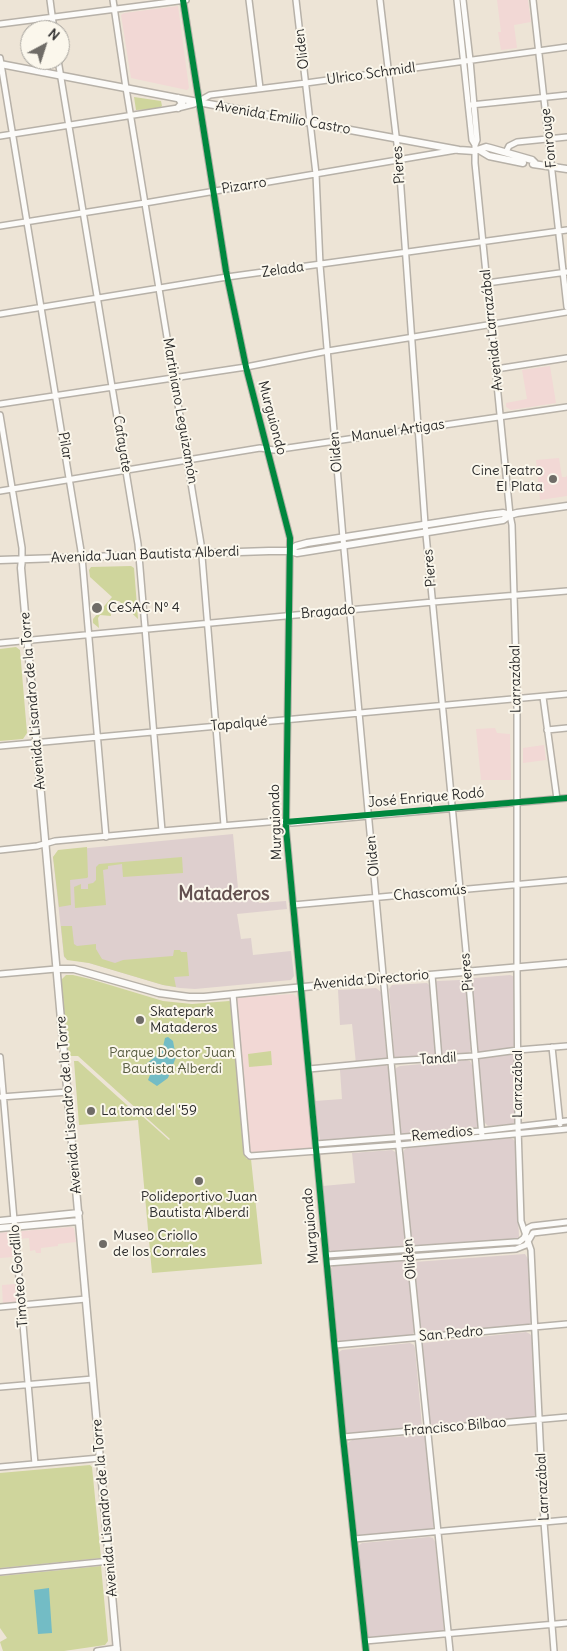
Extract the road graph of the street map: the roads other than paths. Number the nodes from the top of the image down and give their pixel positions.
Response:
1 (50, 0) edge
2 (113, 0) edge
3 (185, 0) edge
4 (249, 0) edge
5 (296, 0) edge
6 (380, 0) edge
7 (457, 0) edge
8 (463, 0) edge
9 (534, 0) edge
10 (114, 9) junction
11 (52, 17) junction
12 (52, 20) edge
13 (0, 24) edge
14 (567, 47) edge
15 (540, 51) junction
16 (467, 60) junction
17 (0, 62) edge
18 (59, 70) edge
19 (389, 71) junction
20 (60, 74) junction
21 (306, 83) junction
22 (126, 88) junction
23 (260, 88) junction
24 (567, 95) edge
25 (178, 98) junction
26 (545, 98) junction
27 (198, 102) junction
28 (471, 105) junction
29 (178, 108) junction
30 (130, 116) junction
31 (311, 122) junction
32 (68, 125) junction
33 (12, 134) junction
34 (0, 136) edge
35 (567, 137) edge
36 (397, 138) junction
37 (549, 138) junction
38 (459, 150) junction
39 (478, 150) junction
40 (506, 152) junction
41 (399, 161) junction
42 (535, 163) junction
43 (552, 166) junction
44 (567, 168) edge
45 (316, 174) junction
46 (212, 191) junction
47 (145, 203) junction
48 (82, 213) junction
49 (28, 221) junction
50 (0, 226) edge
51 (567, 230) edge
52 (559, 231) junction
53 (483, 242) junction
54 (405, 253) junction
55 (320, 264) junction
56 (565, 272) edge
57 (227, 278) junction
58 (487, 283) junction
59 (159, 288) junction
60 (97, 298) junction
61 (567, 307) edge
62 (41, 308) junction
63 (567, 312) edge
64 (0, 314) edge
65 (492, 324) junction
66 (411, 337) junction
67 (328, 351) junction
68 (567, 358) edge
69 (246, 367) junction
70 (496, 368) junction
71 (174, 377) junction
72 (112, 386) junction
73 (56, 394) junction
74 (0, 404) edge
75 (567, 407) edge
76 (0, 415) edge
77 (500, 416) junction
78 (418, 428) junction
79 (335, 440) junction
80 (268, 449) junction
81 (188, 459) junction
82 (126, 469) junction
83 (70, 478) junction
84 (13, 489) junction
85 (0, 491) edge
86 (567, 506) edge
87 (510, 515) junction
88 (425, 524) junction
89 (426, 533) junction
90 (343, 538) junction
91 (344, 546) junction
92 (290, 551) junction
93 (202, 553) junction
94 (139, 555) junction
95 (82, 557) junction
96 (22, 559) junction
97 (0, 560) edge
98 (567, 591) edge
99 (514, 596) junction
100 (433, 602) junction
101 (350, 610) junction
102 (288, 616) junction
103 (207, 624) junction
104 (145, 630) junction
105 (89, 635) junction
106 (27, 640) junction
107 (0, 643) edge
108 (567, 694) edge
109 (543, 696) junction
110 (517, 698) junction
111 (442, 705) junction
112 (359, 713) junction
113 (287, 720) junction
114 (216, 727) junction
115 (567, 728) edge
116 (547, 730) junction
117 (154, 732) junction
118 (97, 738) junction
119 (36, 743) junction
120 (0, 746) edge
121 (567, 798) edge
122 (557, 799) junction
123 (517, 803) junction
124 (452, 808) junction
125 (369, 816) junction
126 (286, 822) junction
127 (224, 825) junction
128 (162, 831) junction
129 (106, 837) junction
130 (46, 844) junction
131 (0, 850) edge
132 (567, 880) edge
133 (516, 885) junction
134 (459, 890) junction
135 (377, 897) junction
136 (293, 905) junction
137 (567, 963) edge
138 (517, 968) junction
139 (56, 969) junction
140 (468, 972) junction
141 (0, 974) edge
142 (432, 975) junction
143 (384, 979) junction
144 (300, 987) junction
145 (233, 994) junction
146 (567, 1046) edge
147 (552, 1047) junction
148 (518, 1050) junction
149 (474, 1056) junction
150 (0, 1057) edge
151 (439, 1059) junction
152 (392, 1061) junction
153 (309, 1069) junction
154 (68, 1092) junction
155 (2, 1097) edge
156 (567, 1121) edge
157 (560, 1122) junction
158 (518, 1127) junction
159 (564, 1129) edge
160 (481, 1134) junction
161 (518, 1134) junction
162 (398, 1138) junction
163 (316, 1144) junction
164 (399, 1145) junction
165 (317, 1152) junction
166 (78, 1213) junction
167 (0, 1220) edge
168 (79, 1221) junction
169 (567, 1222) edge
170 (14, 1223) junction
171 (0, 1228) edge
172 (567, 1229) edge
173 (527, 1236) junction
174 (409, 1249) junction
175 (327, 1255) junction
176 (410, 1257) junction
177 (327, 1262) junction
178 (86, 1299) junction
179 (21, 1305) junction
180 (0, 1307) edge
181 (567, 1324) edge
182 (535, 1327) junction
183 (418, 1338) junction
184 (335, 1345) junction
185 (93, 1379) junction
186 (28, 1384) junction
187 (0, 1387) edge
188 (567, 1417) edge
189 (539, 1419) junction
190 (427, 1429) junction
191 (343, 1437) junction
192 (100, 1458) junction
193 (35, 1464) junction
194 (0, 1467) edge
195 (567, 1520) edge
196 (544, 1522) junction
197 (437, 1531) junction
198 (354, 1539) junction
199 (110, 1561) junction
200 (0, 1572) edge
201 (567, 1623) edge
202 (552, 1624) junction
203 (448, 1634) junction
204 (365, 1641) junction
205 (117, 1649) edge
206 (97, 1651) edge
207 (366, 1651) edge
208 (450, 1651) edge
209 (554, 1651) edge

1 - 11 street
2 - 10 street, Martiniano Leguizamón
3 - 10 street
3 - 27 street, Murguiondo
4 - 23 street
5 - 21 street, Oliden
6 - 19 street, Pieres
7 - 16 street, Avenida Larrazábal
8 - 16 street, Avenida Larrazábal
9 - 15 street, Fonrouge
10 - 11 street
10 - 22 street, Martiniano Leguizamón
11 - 12 street
11 - 13 street
14 - 15 street, Ulrico Schmidl
15 - 16 street, Ulrico Schmidl
15 - 26 street, Fonrouge
16 - 19 street, Ulrico Schmidl
16 - 28 street, Avenida Larrazábal
17 - 20 main road, Avenida Emilio Castro
17 - 33 street, Pilar
18 - 20 street, Cafayate
19 - 21 street, Ulrico Schmidl
19 - 36 street, Pieres
20 - 22 main road, Avenida Emilio Castro
20 - 32 street, Cafayate
21 - 23 street, Ulrico Schmidl
21 - 31 street, Oliden
22 - 25 main road, Avenida Emilio Castro
22 - 30 street, Martiniano Leguizamón
23 - 27 street, Ulrico Schmidl
24 - 26 street
25 - 27 main road, Avenida Emilio Castro
25 - 29 main road
26 - 28 street
26 - 37 street, Fonrouge
27 - 29 street, Ulrico Schmidl
27 - 31 main road, Avenida Emilio Castro
27 - 46 street, Murguiondo
28 - 39 street, Avenida Larrazábal
29 - 30 street, Ulrico Schmidl
30 - 32 street, Ulrico Schmidl
30 - 47 street, Martiniano Leguizamón
31 - 36 main road, Avenida Emilio Castro
31 - 45 street, Oliden
32 - 33 street, Ulrico Schmidl
32 - 48 street, Cafayate
33 - 34 street, Ulrico Schmidl
33 - 49 street, Pilar
35 - 37 street
36 - 38 main road, Avenida Emilio Castro
36 - 41 street, Pieres
37 - 40 street
37 - 43 street, Fonrouge
38 - 39 main road, Avenida Emilio Castro
38 - 41 street, Pizarro
39 - 40 main road
39 - 42 main road, Avenida Emilio Castro
39 - 53 street, Avenida Larrazábal
40 - 42 main road, Avenida Emilio Castro
41 - 45 street, Pizarro
41 - 54 street, Pieres
42 - 43 main road, Avenida Emilio Castro
43 - 44 main road, Avenida Emilio Castro
43 - 52 street, Fonrouge
45 - 46 street, Pizarro
45 - 55 street, Oliden
46 - 47 street, Pizarro
46 - 57 street, Murguiondo
47 - 48 street, Pizarro
47 - 59 street, Martiniano Leguizamón
48 - 49 street, Pizarro
48 - 60 street, Cafayate
49 - 50 street, Pizarro
49 - 62 street, Pilar
51 - 52 street, Zelada
52 - 53 street, Zelada
52 - 56 street, Fonrouge
53 - 54 street, Zelada
53 - 58 street, Avenida Larrazábal
54 - 55 street, Zelada
54 - 66 street, Pieres
55 - 57 street, Zelada
55 - 67 street, Oliden
56 - 58 street
56 - 61 street, Fonrouge
57 - 59 street, Zelada
57 - 69 street, Murguiondo
58 - 65 street, Avenida Larrazábal
59 - 60 street, Zelada
59 - 71 street, Martiniano Leguizamón
60 - 62 street, Zelada
60 - 72 street, Cafayate
62 - 64 street, Zelada
62 - 73 street, Pilar
63 - 65 street
65 - 66 street
65 - 70 street, Avenida Larrazábal
66 - 67 street
66 - 78 street, Pieres
67 - 69 street
67 - 79 street, Oliden
68 - 70 street
69 - 71 street
69 - 80 street, Murguiondo
70 - 77 street, Avenida Larrazábal
71 - 72 street
71 - 81 street, Martiniano Leguizamón
72 - 73 street
72 - 82 street, Cafayate
73 - 74 street
73 - 83 street, Pilar
75 - 77 street, Manuel Artigas
76 - 84 street
77 - 78 street, Manuel Artigas
77 - 87 street, Avenida Larrazábal
78 - 79 street, Manuel Artigas
78 - 88 street, Pieres
79 - 80 street, Manuel Artigas
79 - 90 street, Oliden
80 - 81 street, Manuel Artigas
80 - 92 street, Murguiondo
81 - 82 street, Manuel Artigas
81 - 93 street, Martiniano Leguizamón
82 - 83 street, Manuel Artigas
82 - 94 street, Cafayate
83 - 84 street, Manuel Artigas
83 - 95 street, Pilar
84 - 85 street, Manuel Artigas
84 - 96 street
86 - 87 main road, Avenida Juan Bautista Alberdi
87 - 88 main road, Avenida Juan Bautista Alberdi
87 - 89 main road, Avenida Juan Bautista Alberdi
87 - 99 street, Larrazábal
88 - 89 street, Pieres
88 - 90 main road, Avenida Juan Bautista Alberdi
89 - 91 main road, Avenida Juan Bautista Alberdi
89 - 100 street, Pieres
90 - 91 street, Oliden
90 - 92 main road, Avenida Juan Bautista Alberdi
91 - 92 main road, Avenida Juan Bautista Alberdi
91 - 101 street, Oliden
92 - 93 main road, Avenida Juan Bautista Alberdi
92 - 102 street, Murguiondo
93 - 94 main road, Avenida Juan Bautista Alberdi
93 - 103 street, Martiniano Leguizamón
94 - 95 main road, Avenida Juan Bautista Alberdi
94 - 104 street, Cafayate
95 - 96 main road, Avenida Juan Bautista Alberdi
95 - 105 street, Pilar
96 - 97 main road, Avenida Juan Bautista Alberdi
96 - 106 main road, Avenida Lisandro de la Torre
98 - 99 street, Bragado
99 - 100 street, Bragado
99 - 110 street, Larrazábal
100 - 101 street, Bragado
100 - 111 street, Pieres
101 - 102 street, Bragado
101 - 112 street, Oliden
102 - 103 street, Bragado
102 - 113 street, Murguiondo
103 - 104 street, Bragado
103 - 114 street, Martiniano Leguizamón
104 - 105 street, Bragado
104 - 117 street, Cafayate
105 - 106 street, Bragado
105 - 118 street, Pilar
106 - 107 street, Bragado
106 - 119 main road, Avenida Lisandro de la Torre
108 - 109 street, Tapalqué
109 - 110 street, Tapalqué
109 - 116 street
110 - 111 street, Tapalqué
110 - 123 street, Larrazábal
111 - 112 street, Tapalqué
111 - 124 street, Pieres
112 - 113 street, Tapalqué
112 - 125 street, Oliden
113 - 114 street, Tapalqué
113 - 126 street, Murguiondo
114 - 117 street, Tapalqué
114 - 127 street, Martiniano Leguizamón
115 - 116 street
116 - 122 street
117 - 118 street, Tapalqué
117 - 128 street, Cafayate
118 - 119 street, Tapalqué
118 - 129 street, Pilar
119 - 120 street, Tapalqué
119 - 130 main road, Avenida Lisandro de la Torre
121 - 122 street, José Enrique Rodó
122 - 123 street, José Enrique Rodó
123 - 124 street, José Enrique Rodó
123 - 133 street, Larrazábal
124 - 125 street, José Enrique Rodó
124 - 134 street, Pieres
125 - 126 street, José Enrique Rodó
125 - 135 street, Oliden
126 - 127 street, José Enrique Rodó
126 - 136 street, Murguiondo
127 - 128 street, José Enrique Rodó
128 - 129 street, José Enrique Rodó
129 - 130 street, José Enrique Rodó
130 - 131 street, José Enrique Rodó
130 - 139 main road, Avenida Lisandro de la Torre
132 - 133 street, Chascomús
133 - 134 street, Chascomús
133 - 138 street, Larrazábal
134 - 135 street, Chascomús
134 - 140 street, Pieres
135 - 136 street, Chascomús
135 - 143 street, Oliden
136 - 144 street, Murguiondo
137 - 138 main road, Avenida Directorio
138 - 140 main road, Avenida Directorio
138 - 148 street, Larrazábal
139 - 141 street, Avenida Directorio
139 - 145 main road, Avenida Directorio
139 - 154 main road, Avenida Lisandro de la Torre
140 - 142 main road, Avenida Directorio
140 - 149 street, Pieres
142 - 143 main road, Avenida Directorio
142 - 151 street
143 - 144 main road, Avenida Directorio
143 - 152 street, Oliden
144 - 145 main road, Avenida Directorio
144 - 153 street, Murguiondo
145 - 165 street, Remedios
146 - 147 street, Tandil
147 - 148 street, Tandil
147 - 157 street
148 - 149 street, Tandil
148 - 158 street, Larrazábal
149 - 151 street, Tandil
149 - 160 street, Pieres
150 - 155 street, Timoteo Gordillo
151 - 152 street, Tandil
152 - 153 street, Tandil
152 - 162 street, Oliden
153 - 163 street, Murguiondo
154 - 155 street
154 - 166 main road, Avenida Lisandro de la Torre
155 - 170 street, Timoteo Gordillo
156 - 157 street, Remedios
157 - 158 street, Remedios
157 - 159 street
158 - 160 street, Remedios
158 - 161 street, Larrazábal
159 - 161 street, Remedios
160 - 161 street, Remedios
160 - 162 street, Remedios
160 - 164 street, Remedios
161 - 173 street, Larrazábal
162 - 163 street, Remedios
162 - 164 street, Oliden
163 - 165 street, Murguiondo
164 - 165 street, Remedios
164 - 174 street, Oliden
165 - 175 street, Murguiondo
166 - 168 main road, Avenida Lisandro de la Torre
166 - 170 main road
167 - 170 main road
168 - 170 main road
168 - 178 main road, Avenida Lisandro de la Torre
169 - 173 street
170 - 171 main road
170 - 179 street, Timoteo Gordillo
172 - 173 street
173 - 174 street
173 - 176 street
173 - 182 street, Larrazábal
174 - 175 street
174 - 176 street, Oliden
175 - 177 street, Murguiondo
176 - 177 street
176 - 183 street, Oliden
177 - 184 street, Murguiondo
178 - 179 street
178 - 185 main road, Avenida Lisandro de la Torre
179 - 180 street
179 - 186 street, Timoteo Gordillo
181 - 182 street, San Pedro
182 - 183 street, San Pedro
182 - 189 street, Larrazábal
183 - 184 street, San Pedro
183 - 190 street, Oliden
184 - 191 street, Murguiondo
185 - 186 street
185 - 192 main road, Avenida Lisandro de la Torre
186 - 187 street
186 - 193 street, Timoteo Gordillo
188 - 189 street, Francisco Bilbao
189 - 190 street, Francisco Bilbao
189 - 196 street, Larrazábal
190 - 191 street, Francisco Bilbao
190 - 197 street, Oliden
191 - 198 street, Murguiondo
192 - 193 street
192 - 199 main road, Avenida Lisandro de la Torre
193 - 194 street
195 - 196 street
196 - 197 street
196 - 202 street, Larrazábal
197 - 198 street
197 - 203 street, Oliden
198 - 204 street, Murguiondo
199 - 200 street
199 - 205 main road, Avenida Lisandro de la Torre
201 - 202 street
202 - 203 street
202 - 209 street, Larrazábal
203 - 204 street
203 - 208 street, Oliden
204 - 207 street, Murguiondo
205 - 206 street

